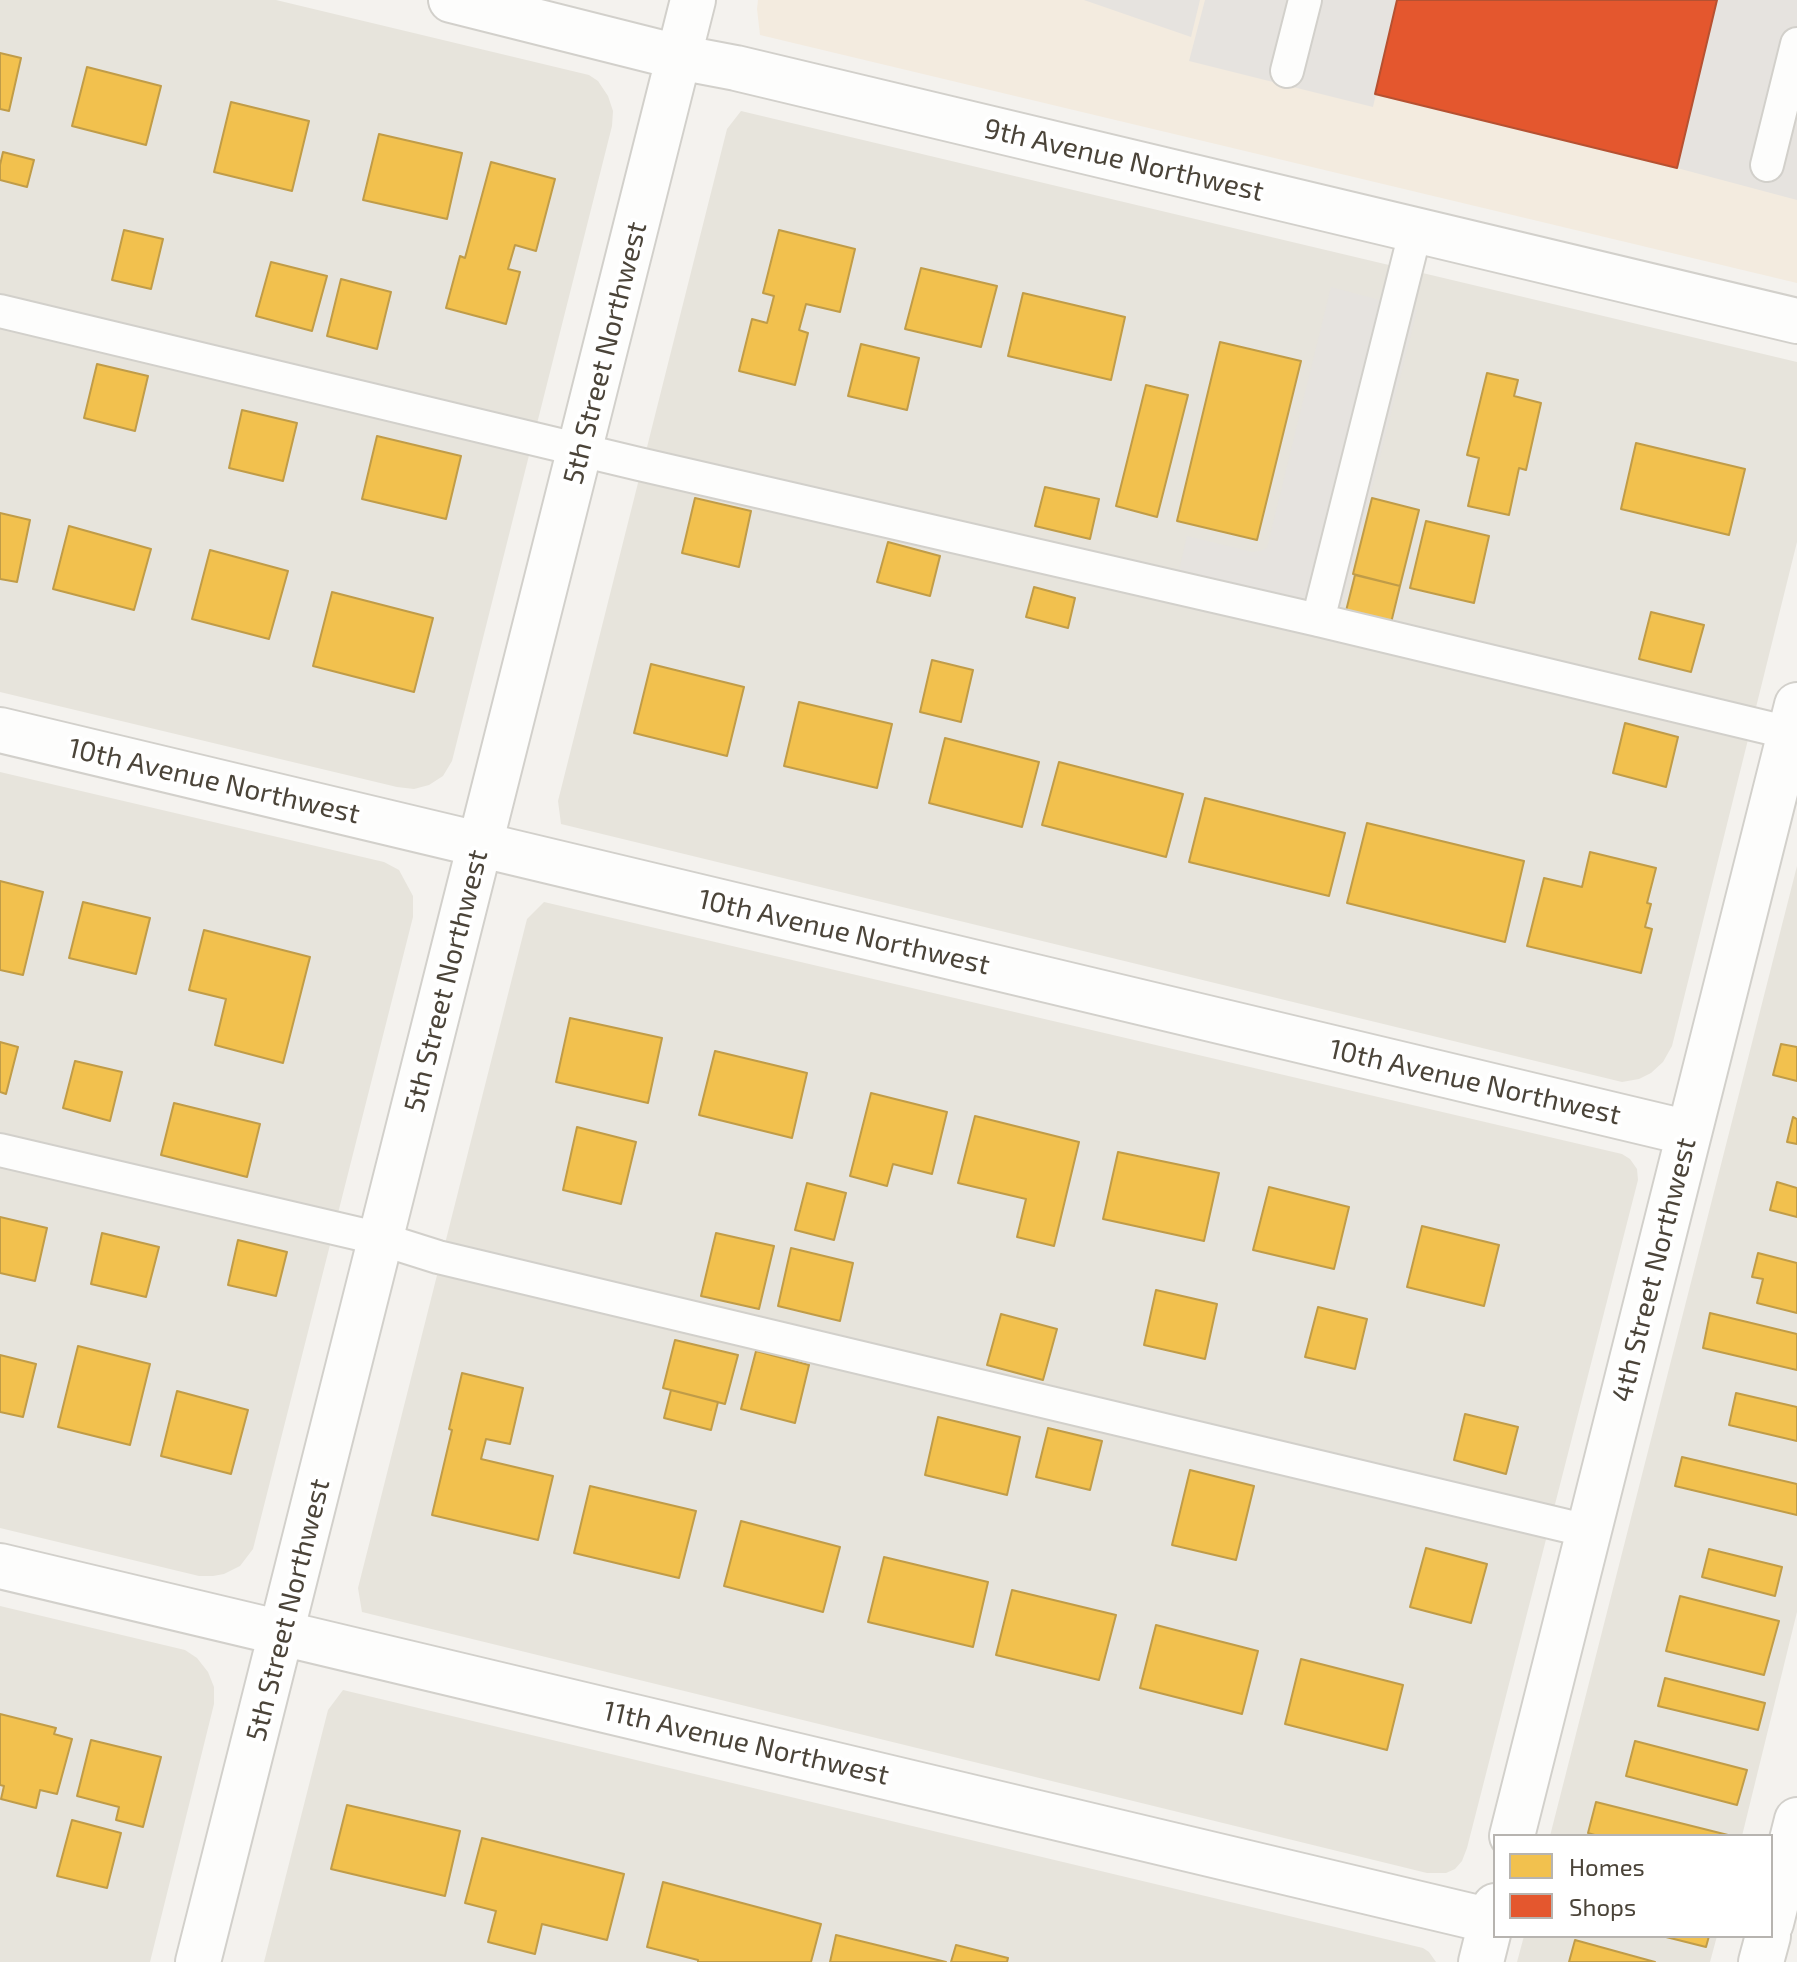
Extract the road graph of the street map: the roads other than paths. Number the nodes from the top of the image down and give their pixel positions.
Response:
1 (451, 0) edge
2 (693, 0) edge
3 (1305, 0) edge
4 (1797, 44) edge
5 (678, 57) junction
6 (1287, 71) dead end
7 (1767, 165) dead end
8 (1416, 229) junction
9 (0, 311) edge
10 (1797, 321) edge
11 (581, 448) junction
12 (1318, 620) junction
13 (1793, 719) edge
14 (0, 730) edge
15 (480, 845) junction
16 (1689, 1133) junction
17 (0, 1150) edge
18 (381, 1239) junction
19 (1588, 1531) junction
20 (0, 1566) edge
21 (283, 1633) junction
22 (1797, 1820) edge
23 (1512, 1834) edge
24 (1773, 1915) edge
25 (1489, 1930) edge
26 (1767, 1938) edge
27 (198, 1962) edge
28 (1761, 1962) edge

1 - 5 street, 9th Avenue Northwest
2 - 5 street, 5th Street Northwest
3 - 6 lane
4 - 7 lane
5 - 8 street, 9th Avenue Northwest
5 - 11 street, 5th Street Northwest
8 - 10 street, 9th Avenue Northwest
8 - 12 lane
9 - 11 lane
11 - 12 lane
11 - 15 street, 5th Street Northwest
12 - 13 lane
13 - 16 street, 4th Street Northwest
14 - 15 street, 10th Avenue Northwest
15 - 16 street, 10th Avenue Northwest
15 - 18 street, 5th Street Northwest
16 - 19 street, 4th Street Northwest
17 - 18 lane
18 - 19 lane
18 - 21 street, 5th Street Northwest
19 - 23 street, 4th Street Northwest
20 - 21 street, 11th Avenue Northwest
21 - 25 street, 11th Avenue Northwest
21 - 27 street, 5th Street Northwest
22 - 24 street
26 - 28 street

